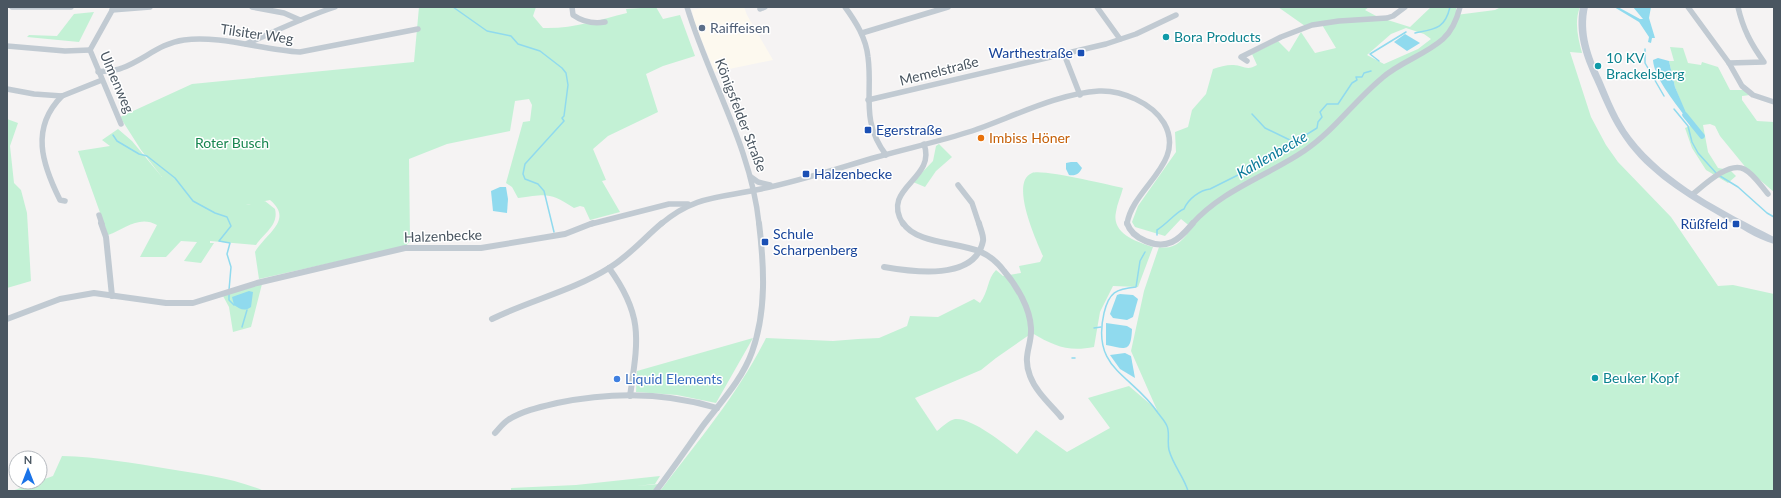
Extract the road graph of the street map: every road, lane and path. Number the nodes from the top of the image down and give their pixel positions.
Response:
1 (12, 7) edge
2 (71, 7) edge
3 (150, 7) edge
4 (252, 7) edge
5 (335, 7) edge
6 (572, 7) edge
7 (687, 7) edge
8 (845, 7) edge
9 (948, 7) edge
10 (1097, 7) edge
11 (1405, 7) edge
12 (1460, 7) edge
13 (1584, 7) edge
14 (1688, 7) edge
15 (1738, 7) edge
16 (7, 8) edge
17 (113, 9) edge
18 (1176, 15) dead end
19 (300, 20) junction
20 (606, 22) dead end
21 (418, 30) dead end
22 (862, 33) junction
23 (1120, 39) junction
24 (246, 44) junction
25 (7, 46) edge
26 (90, 50) junction
27 (1064, 54) junction
28 (1246, 61) dead end
29 (1730, 63) junction
30 (98, 72) junction
31 (102, 80) junction
32 (7, 89) edge
33 (1080, 95) junction
34 (62, 96) junction
35 (868, 100) junction
36 (1774, 102) edge
37 (121, 124) dead end
38 (924, 144) junction
39 (886, 155) junction
40 (751, 177) junction
41 (776, 185) junction
42 (958, 186) dead end
43 (754, 190) junction
44 (1693, 194) junction
45 (1768, 194) dead end
46 (65, 201) dead end
47 (690, 204) junction
48 (99, 215) dead end
49 (1774, 241) edge
50 (978, 251) junction
51 (884, 267) dead end
52 (609, 268) junction
53 (112, 296) junction
54 (7, 319) edge
55 (492, 319) dead end
56 (630, 396) junction
57 (717, 408) junction
58 (1061, 417) dead end
59 (495, 433) dead end
60 (656, 491) edge

1 - 2 street
1 - 16 street
3 - 17 street
4 - 19 street
5 - 19 street
6 - 20 street
7 - 40 street, Königsfelder Straße
8 - 22 street
9 - 22 street
10 - 23 street
11 - 28 street
12 - 33 street
13 - 44 main road
14 - 29 street
15 - 29 street
17 - 26 street, Ulmenweg
18 - 23 street, Memelstraße
19 - 24 street
21 - 24 street, Tilsiter Weg
22 - 35 street
23 - 27 street, Memelstraße
24 - 30 street, Tilsiter Weg
25 - 26 street
26 - 30 street, Ulmenweg
27 - 33 street
27 - 35 street, Memelstraße
29 - 36 street
30 - 31 street, Ulmenweg
31 - 34 street
31 - 37 street, Ulmenweg
32 - 34 street
33 - 38 street
34 - 46 street
35 - 39 street
38 - 39 street
38 - 50 street
39 - 41 street
40 - 41 street
40 - 43 street, Königsfelder Straße
41 - 43 street
42 - 50 street
43 - 47 street
43 - 57 street, Königsfelder Straße
44 - 45 street
44 - 49 main road
47 - 52 street
47 - 53 street, Halzenbecke
48 - 53 street
50 - 51 street
50 - 58 street
52 - 55 street
52 - 56 street
53 - 54 street, Halzenbecke
56 - 57 street
56 - 59 street
57 - 60 street, Königsfelder Straße

